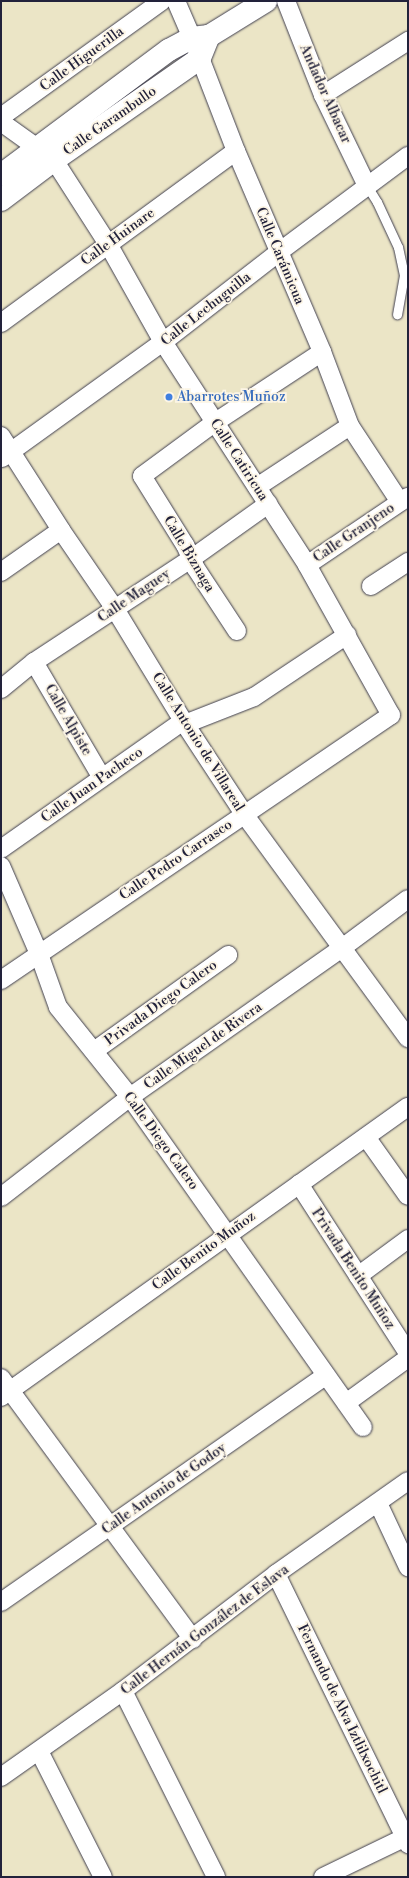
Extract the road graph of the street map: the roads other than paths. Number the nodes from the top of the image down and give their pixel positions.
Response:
1 (162, 1) edge
2 (176, 1) edge
3 (266, 1) edge
4 (286, 1) edge
5 (200, 37) junction
6 (408, 41) edge
7 (200, 58) junction
8 (323, 94) junction
9 (1, 117) edge
10 (1, 122) edge
11 (236, 151) junction
12 (46, 154) junction
13 (408, 156) edge
14 (1, 175) edge
15 (367, 186) junction
16 (1, 200) edge
17 (108, 244) junction
18 (279, 252) junction
19 (398, 314) dead end
20 (1, 323) edge
21 (163, 342) junction
22 (322, 352) junction
23 (214, 422) junction
24 (350, 426) junction
25 (1, 436) edge
26 (6, 455) edge
27 (257, 487) junction
28 (404, 500) edge
29 (268, 504) junction
30 (60, 530) junction
31 (191, 558) junction
32 (408, 562) edge
33 (307, 565) junction
34 (1, 572) edge
35 (371, 586) dead end
36 (115, 609) junction
37 (237, 631) dead end
38 (347, 635) junction
39 (34, 662) junction
40 (1, 689) edge
41 (391, 715) joint
42 (184, 722) junction
43 (102, 778) junction
44 (244, 814) junction
45 (1, 849) edge
46 (1, 866) edge
47 (408, 899) edge
48 (342, 948) junction
49 (39, 954) junction
50 (228, 955) dead end
51 (1, 980) edge
52 (408, 1038) edge
53 (94, 1051) junction
54 (130, 1097) junction
55 (408, 1107) edge
56 (366, 1137) junction
57 (299, 1184) junction
58 (408, 1196) edge
59 (1, 1197) edge
60 (227, 1234) junction
61 (408, 1239) edge
62 (358, 1276) junction
63 (408, 1353) edge
64 (408, 1358) edge
65 (326, 1375) junction
66 (4, 1388) edge
67 (346, 1403) junction
68 (363, 1427) dead end
69 (408, 1481) edge
70 (378, 1503) junction
71 (110, 1527) junction
72 (408, 1568) edge
73 (276, 1574) junction
74 (1, 1602) edge
75 (193, 1639) junction
76 (123, 1691) junction
77 (40, 1751) junction
78 (1, 1777) edge
79 (407, 1839) edge
80 (103, 1877) edge
81 (216, 1877) edge
82 (323, 1877) edge

1 - 9 street, Calle Higuerilla
2 - 5 street
3 - 5 street, Calle Garambullo
4 - 8 street, Andador Albacar
5 - 7 street
5 - 12 street, Calle Garambullo
6 - 8 street
7 - 11 street, Calle Carámicua
7 - 12 street, Calle Garambullo
8 - 15 street, Andador Albacar
10 - 12 street, Calle Catiricua
11 - 17 street, Calle Huinare
11 - 18 street, Calle Carámicua
12 - 14 street, Calle Garambullo
12 - 16 street, Calle Garambullo
12 - 17 street, Calle Catiricua
13 - 15 street, Calle Lechuguilla
15 - 18 street, Calle Lechuguilla
15 - 19 lane
17 - 20 street, Calle Huinare
17 - 21 street, Calle Catiricua
18 - 21 street, Calle Lechuguilla
18 - 22 street, Calle Carámicua
21 - 23 street, Calle Catiricua
21 - 26 street, Calle Lechuguilla
22 - 23 street
22 - 24 street, Calle Carámicua
23 - 27 street, Calle Catiricua
23 - 31 street, Calle Biznaga
24 - 27 street
24 - 28 street, Calle Carámicua
25 - 26 street, Calle Antonio de Villareal
26 - 30 street, Calle Antonio de Villareal
27 - 29 street, Calle Catiricua
28 - 33 street, Calle Granjeno
29 - 31 street, Calle Maguey
29 - 33 street, Calle Catiricua
30 - 34 street
30 - 36 street, Calle Antonio de Villareal
31 - 36 street, Calle Maguey
31 - 37 street, Calle Biznaga
32 - 35 street
33 - 38 street, Calle Catiricua
36 - 39 street, Calle Maguey
36 - 42 street, Calle Antonio de Villareal
38 - 41 street, Calle Catiricua
38 - 42 street, Calle Juan Pacheco
39 - 40 street, Calle Maguey
39 - 43 street, Calle Alpiste
41 - 44 street, Calle Pedro Carrasco
42 - 43 street, Calle Juan Pacheco
42 - 44 street, Calle Antonio de Villareal
43 - 45 street, Calle Juan Pacheco
44 - 48 street, Calle Antonio de Villareal
44 - 49 street, Calle Pedro Carrasco
46 - 49 street, Calle Diego Calero
47 - 48 street, Calle Miguel de Rivera
48 - 52 street, Calle Antonio de Villareal
48 - 54 street, Calle Miguel de Rivera
49 - 51 street, Calle Pedro Carrasco
49 - 53 street, Calle Diego Calero
50 - 53 street, Privada Diego Calero
53 - 54 street, Calle Diego Calero
54 - 59 street, Calle Miguel de Rivera
54 - 60 street, Calle Diego Calero
55 - 56 street, Calle Benito Muñoz
56 - 57 street, Calle Benito Muñoz
56 - 58 street
57 - 60 street, Calle Benito Muñoz
57 - 62 street, Privada Benito Muñoz
60 - 65 street, Calle Diego Calero
60 - 66 street, Calle Benito Muñoz
61 - 62 street
62 - 63 street, Privada Benito Muñoz
64 - 67 street
65 - 67 street, Calle Diego Calero
65 - 71 street, Calle Antonio de Godoy
66 - 71 street
67 - 68 street
69 - 70 street, Calle Hernán González de Eslava
70 - 72 street
70 - 73 street, Calle Hernán González de Eslava
71 - 74 street, Calle Antonio de Godoy
71 - 75 street
73 - 75 street, Calle Hernán González de Eslava
73 - 79 street, Fernando de Alva Iztlilxochitl
75 - 76 street, Calle Hernán González de Eslava
76 - 77 street, Calle Hernán González de Eslava
76 - 81 street
77 - 78 street, Calle Hernán González de Eslava
77 - 80 street
79 - 82 street

